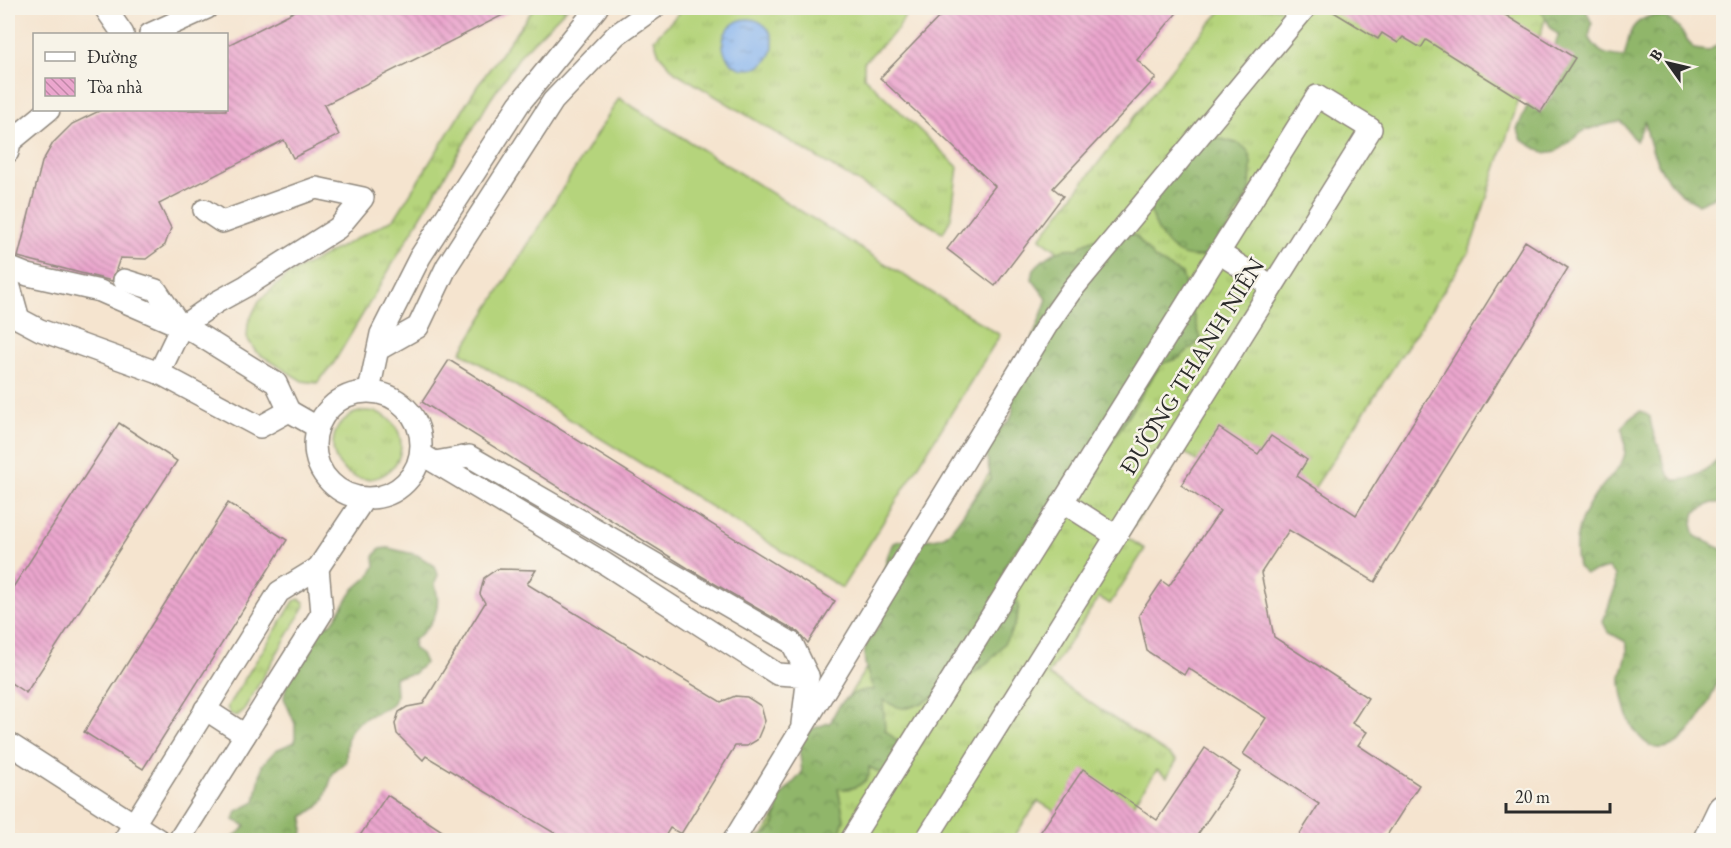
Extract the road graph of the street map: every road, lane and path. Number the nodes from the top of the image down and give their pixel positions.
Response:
1 (105, 8) edge
2 (207, 8) edge
3 (597, 8) edge
4 (654, 8) edge
5 (1305, 8) edge
6 (122, 33) edge
7 (152, 33) edge
8 (49, 111) edge
9 (8, 152) edge
10 (204, 210) dead end
11 (1219, 253) junction
12 (8, 267) edge
13 (8, 280) edge
14 (124, 280) dead end
15 (1272, 286) junction
16 (13, 315) edge
17 (181, 327) junction
18 (380, 349) junction
19 (159, 373) junction
20 (369, 391) junction
21 (289, 411) junction
22 (317, 427) junction
23 (428, 458) junction
24 (364, 499) junction
25 (1063, 502) junction
26 (1116, 536) junction
27 (618, 542) junction
28 (604, 563) junction
29 (318, 568) junction
30 (808, 676) junction
31 (205, 709) junction
32 (801, 732) junction
33 (245, 735) junction
34 (8, 743) edge
35 (1724, 811) edge
36 (128, 832) edge
37 (159, 840) edge
38 (179, 840) edge
39 (734, 840) edge
40 (851, 840) edge
41 (926, 840) edge
42 (1710, 840) edge

1 - 6 lane
2 - 7 lane
3 - 18 lane
4 - 18 lane
5 - 32 lane
8 - 9 lane
10 - 17 lane
11 - 15 lane
11 - 15 lane, ĐƯỜNG THANH NIÊN
11 - 25 lane
12 - 17 lane
13 - 16 lane
14 - 17 lane
15 - 26 lane, ĐƯỜNG THANH NIÊN
16 - 19 lane
17 - 19 lane
17 - 21 lane
18 - 20 lane
19 - 21 lane
20 - 22 lane
20 - 23 lane
21 - 22 lane
22 - 24 lane
23 - 24 lane
23 - 27 lane
23 - 28 lane
24 - 29 lane
25 - 26 lane
25 - 40 lane
26 - 41 lane, ĐƯỜNG THANH NIÊN
27 - 28 lane
27 - 30 lane
28 - 30 lane
29 - 31 lane
29 - 33 lane
30 - 32 lane
31 - 33 lane
31 - 36 lane
32 - 39 lane
33 - 38 lane
34 - 36 lane
35 - 42 main road
36 - 37 lane

